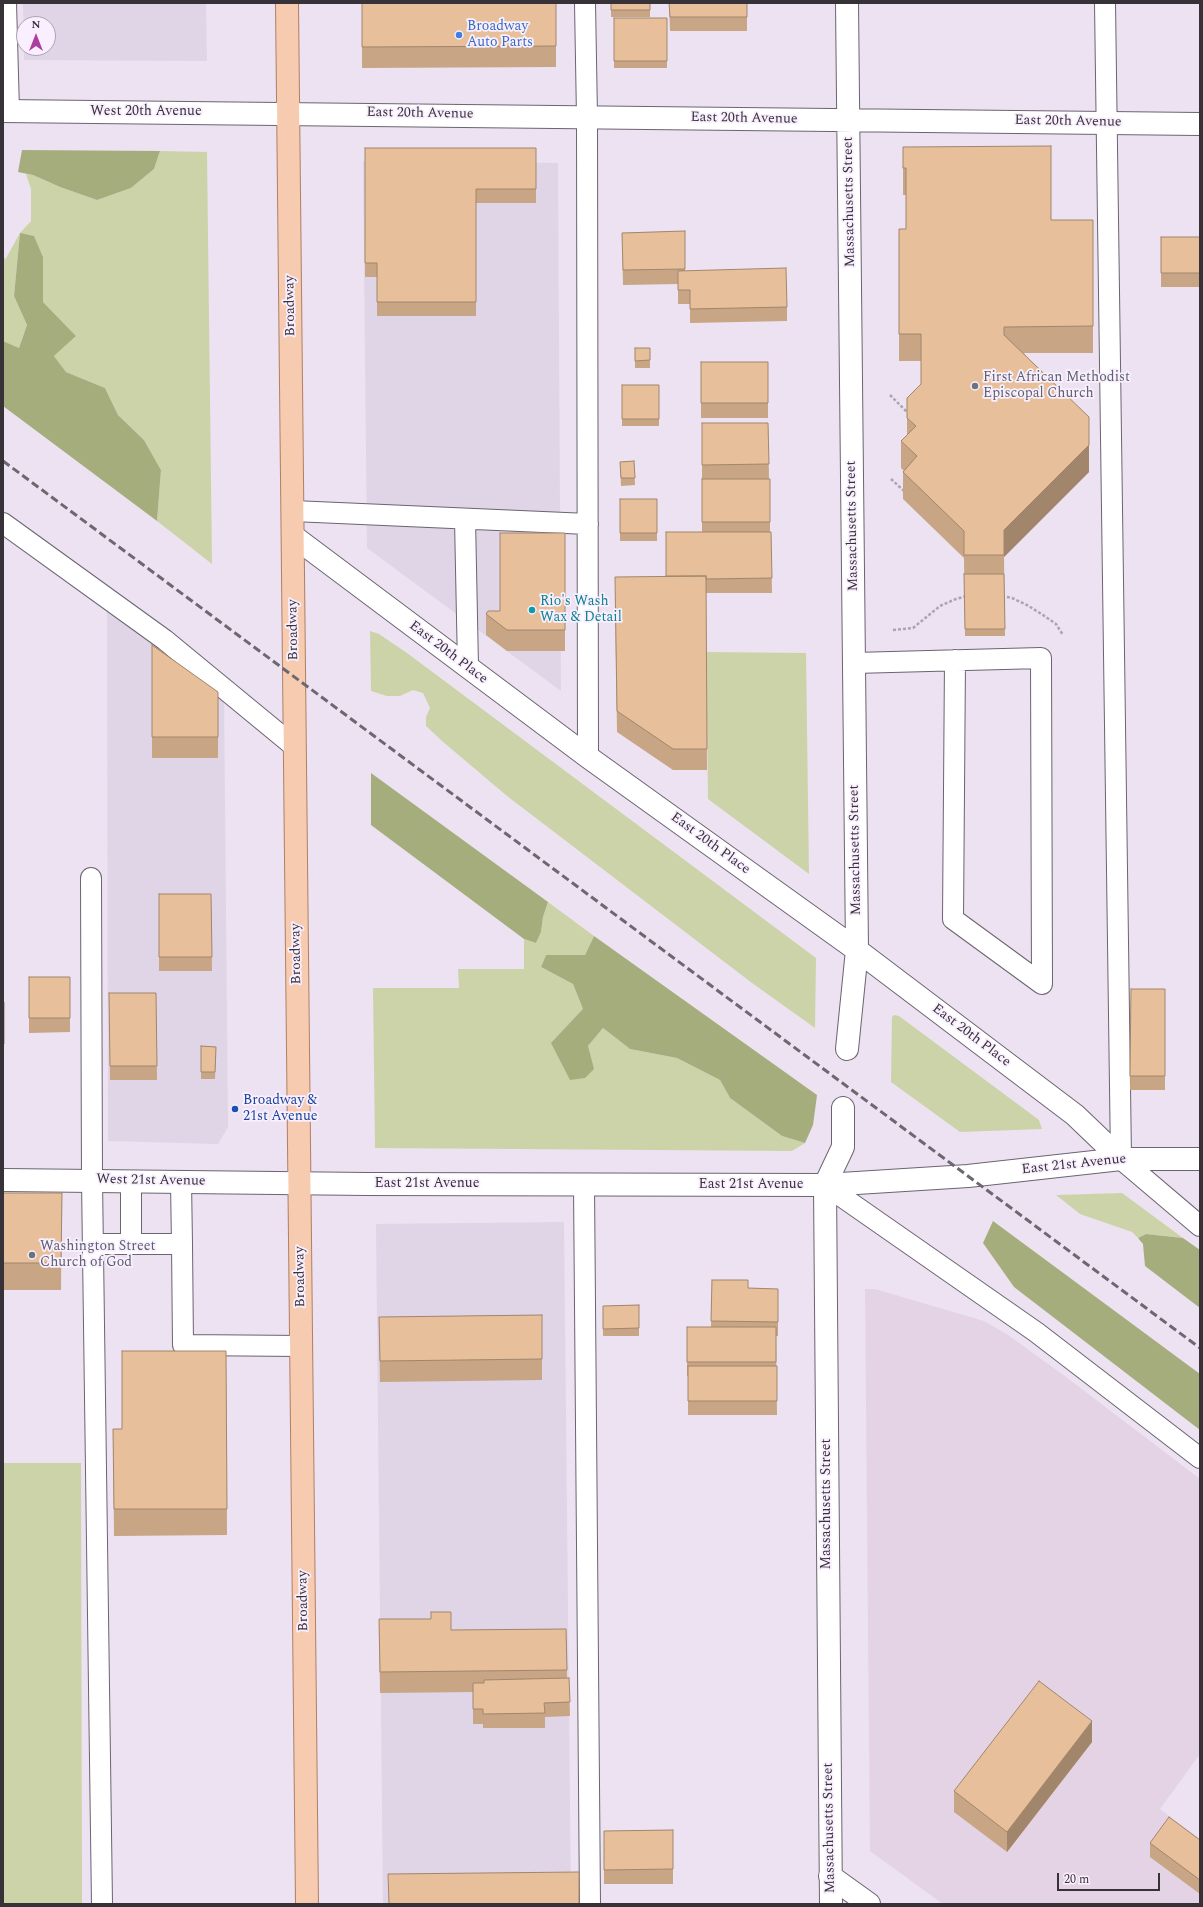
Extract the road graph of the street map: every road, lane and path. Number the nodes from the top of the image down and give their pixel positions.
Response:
1 (6, 3) edge
2 (287, 3) edge
3 (585, 3) edge
4 (847, 3) edge
5 (1105, 3) edge
6 (6, 111) edge
7 (288, 113) junction
8 (587, 117) junction
9 (849, 120) junction
10 (1107, 123) junction
11 (1200, 124) edge
12 (890, 395) dead end
13 (914, 418) edge
14 (891, 479) dead end
15 (907, 494) dead end
16 (293, 511) junction
17 (465, 518) junction
18 (3, 523) edge
19 (588, 524) junction
20 (293, 536) junction
21 (997, 595) edge
22 (969, 596) edge
23 (893, 630) dead end
24 (1063, 635) dead end
25 (955, 660) junction
26 (854, 663) junction
27 (468, 667) junction
28 (295, 747) junction
29 (588, 757) junction
30 (91, 878) dead end
31 (857, 950) junction
32 (847, 1049) dead end
33 (843, 1108) dead end
34 (1121, 1159) junction
35 (1200, 1159) edge
36 (3, 1180) edge
37 (92, 1180) junction
38 (131, 1181) junction
39 (181, 1182) junction
40 (300, 1184) junction
41 (584, 1185) junction
42 (825, 1185) junction
43 (1200, 1226) edge
44 (92, 1244) junction
45 (131, 1244) junction
46 (182, 1244) junction
47 (302, 1346) junction
48 (1200, 1458) edge
49 (830, 1876) junction
50 (102, 1904) edge
51 (307, 1904) edge
52 (590, 1904) edge
53 (830, 1904) edge
54 (869, 1904) edge

1 - 6 lane
2 - 7 main road, Broadway
3 - 8 lane
4 - 9 street, Massachusetts Street
5 - 10 lane
6 - 7 street, West 20th Avenue
7 - 8 street, East 20th Avenue
7 - 16 main road, Broadway
8 - 9 street, East 20th Avenue
8 - 19 lane
9 - 10 street, East 20th Avenue
9 - 26 street, Massachusetts Street
10 - 11 street, East 20th Avenue
10 - 34 lane
12 - 13 path
14 - 15 path
16 - 17 lane
16 - 20 main road, Broadway
17 - 19 lane
17 - 27 lane
18 - 28 lane
19 - 29 lane
20 - 27 street, East 20th Place
20 - 28 main road, Broadway
21 - 24 path
22 - 23 path
25 - 25 lane
25 - 26 lane
26 - 31 street, Massachusetts Street
27 - 29 street, East 20th Place
28 - 40 main road, Broadway
29 - 31 street, East 20th Place
30 - 37 lane
31 - 32 street, Massachusetts Street
31 - 34 street, East 20th Place
33 - 42 street, Massachusetts Street
34 - 35 street, East 21st Avenue
34 - 42 street, East 21st Avenue
34 - 43 lane
36 - 37 street, West 21st Avenue
37 - 38 street, West 21st Avenue
37 - 44 lane
38 - 39 street, West 21st Avenue
38 - 45 lane
39 - 40 street, West 21st Avenue
39 - 46 lane
40 - 41 street, East 21st Avenue
40 - 47 main road, Broadway
41 - 42 street, East 21st Avenue
41 - 52 lane
42 - 48 lane
42 - 49 street, Massachusetts Street
44 - 45 lane
44 - 50 lane
45 - 46 lane
46 - 47 lane
47 - 51 main road, Broadway
49 - 53 street, Massachusetts Street
49 - 54 street

